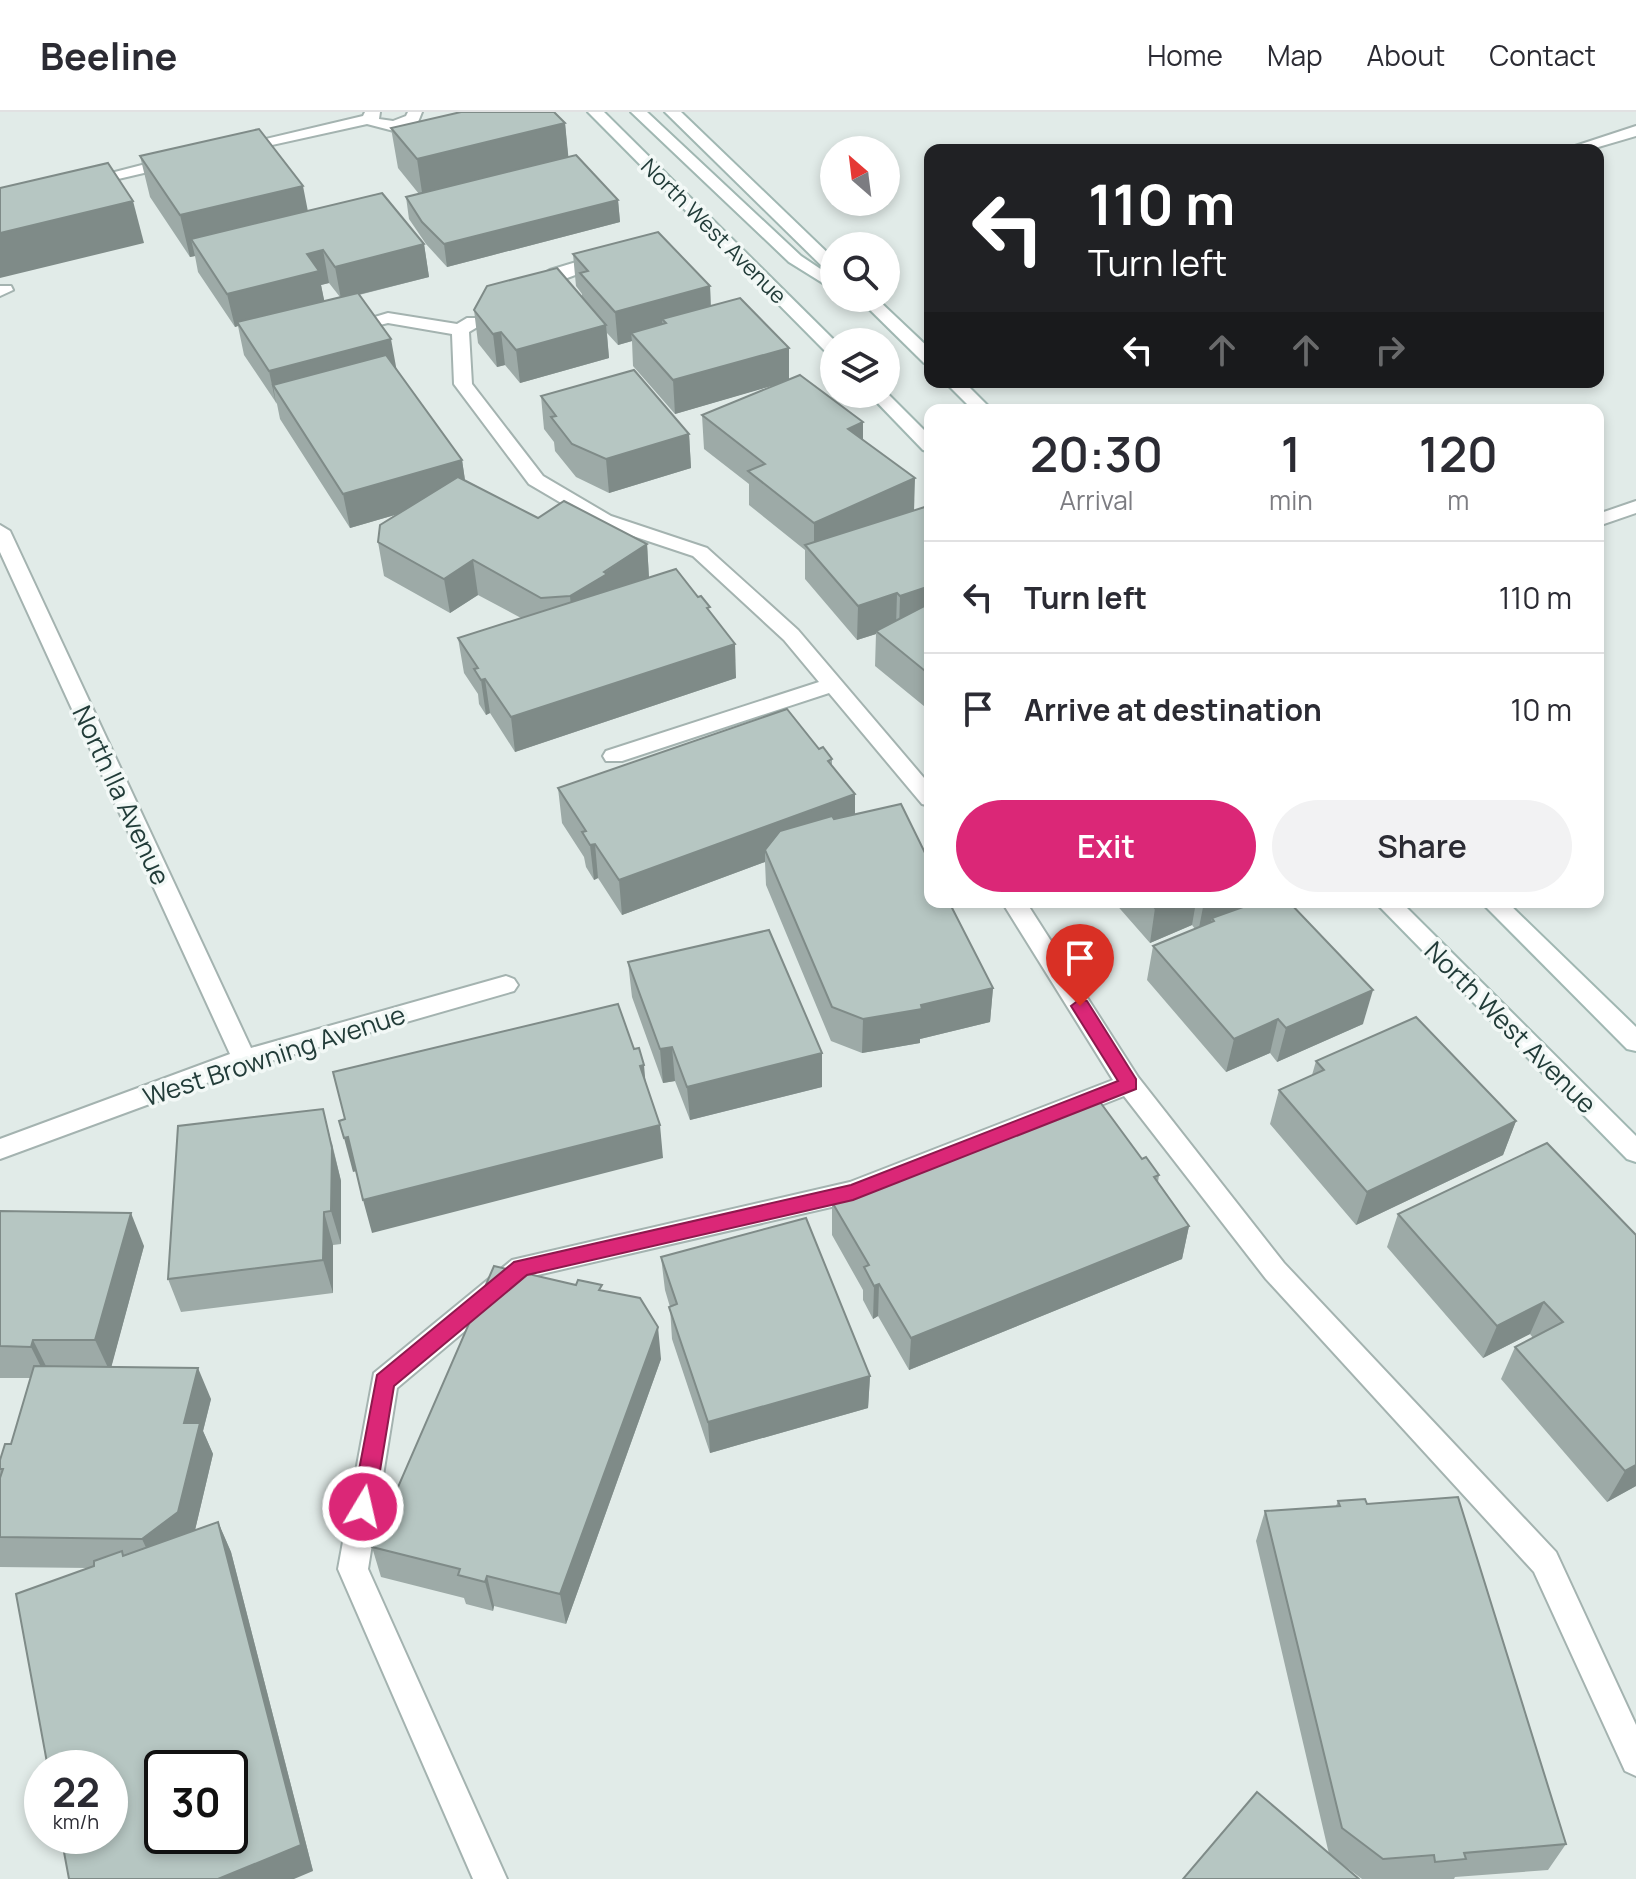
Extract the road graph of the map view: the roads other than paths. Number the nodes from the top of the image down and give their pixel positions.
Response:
1 (415, 112) edge
2 (595, 112) edge
3 (638, 112) edge
4 (672, 112) edge
5 (372, 116) edge
6 (1636, 131) edge
7 (1592, 144) edge
8 (222, 151) edge
9 (192, 158) edge
10 (72, 185) edge
11 (616, 255) edge
12 (820, 255) edge
13 (820, 276) edge
14 (515, 298) edge
15 (875, 312) edge
16 (881, 312) edge
17 (487, 314) edge
18 (893, 324) junction
19 (460, 330) junction
20 (330, 332) edge
21 (820, 336) edge
22 (924, 353) edge
23 (960, 388) edge
24 (977, 404) edge
25 (892, 408) edge
26 (924, 440) edge
27 (1636, 507) edge
28 (1604, 518) edge
29 (0, 531) edge
30 (831, 685) junction
31 (614, 756) dead end
32 (920, 774) edge
33 (1018, 908) edge
34 (1393, 908) edge
35 (1499, 908) edge
36 (506, 985) dead end
37 (1636, 1042) edge
38 (244, 1059) junction
39 (1129, 1084) junction
40 (0, 1149) edge
41 (1636, 1152) edge
42 (1636, 1760) edge
43 (490, 1879) edge

1 - 5 street
2 - 21 street, North West Avenue
3 - 13 street
4 - 12 street
5 - 8 street
6 - 7 street
9 - 10 street
11 - 14 street
15 - 18 street
16 - 18 street
17 - 19 street
18 - 22 street
19 - 20 street
19 - 30 street
23 - 24 street
25 - 26 street
27 - 28 street
29 - 38 street, North Ila Avenue
30 - 31 street
30 - 32 street
33 - 39 street
34 - 41 street, North West Avenue
35 - 37 street
36 - 38 street, West Browning Avenue
38 - 40 street, West Browning Avenue
39 - 42 street
39 - 43 street

